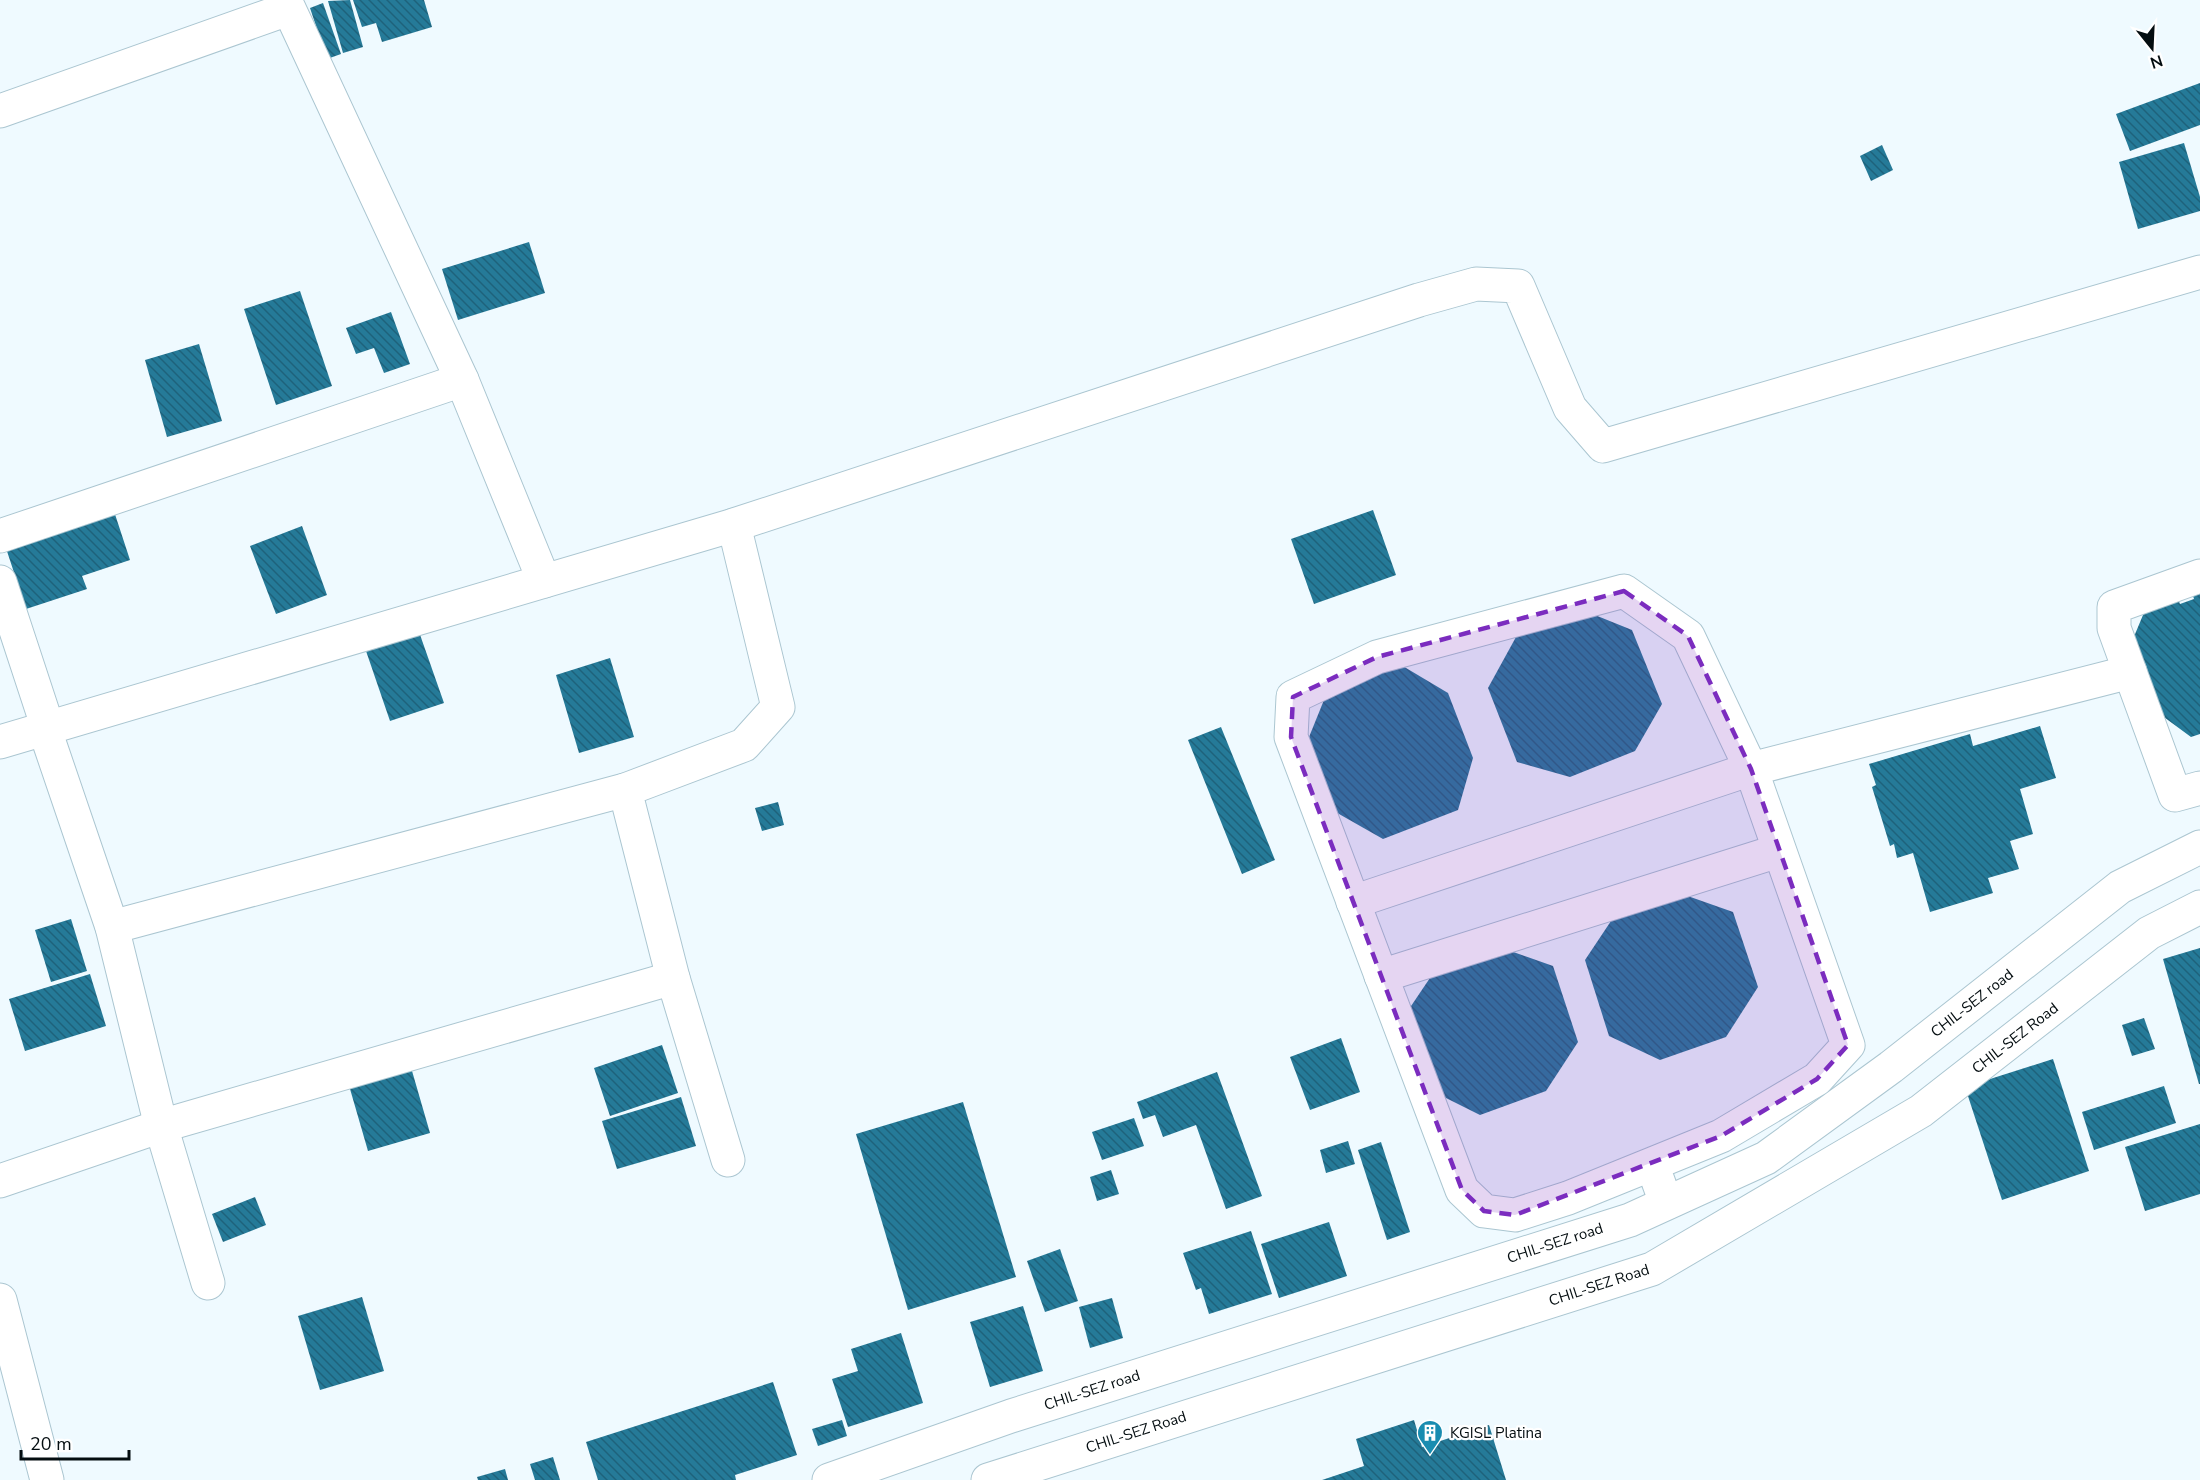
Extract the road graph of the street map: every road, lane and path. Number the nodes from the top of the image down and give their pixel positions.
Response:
1 (287, 4) edge
2 (0, 111) edge
3 (2200, 272) edge
4 (462, 380) junction
5 (734, 525) junction
6 (0, 536) edge
7 (2200, 576) edge
8 (544, 581) junction
9 (0, 582) edge
10 (2130, 672) junction
11 (48, 728) junction
12 (0, 742) edge
13 (1751, 769) junction
14 (2200, 788) edge
15 (625, 790) junction
16 (2200, 847) edge
17 (1778, 851) junction
18 (1353, 902) junction
19 (2200, 907) edge
20 (112, 927) junction
21 (1381, 976) junction
22 (673, 978) junction
23 (161, 1126) junction
24 (728, 1160) dead end
25 (1652, 1164) junction
26 (0, 1181) edge
27 (1666, 1203) junction
28 (208, 1283) dead end
29 (0, 1300) edge
30 (47, 1480) edge
31 (830, 1480) edge
32 (988, 1480) edge

1 - 2 street
1 - 4 street
3 - 5 street
4 - 6 street
4 - 8 street
5 - 8 street
5 - 15 street
7 - 10 street
8 - 11 street
9 - 11 street
10 - 13 street
10 - 14 street
11 - 12 street
11 - 20 street
13 - 17 street
13 - 18 street
13 - 18 street
15 - 20 street
15 - 22 street
16 - 27 street, CHIL-SEZ road
17 - 21 street
17 - 25 street
18 - 21 street
19 - 32 street, CHIL-SEZ Road
20 - 23 street
21 - 25 street
22 - 23 street
22 - 24 street
23 - 26 street
23 - 28 street
25 - 27 street
27 - 31 street, CHIL-SEZ road
29 - 30 street

